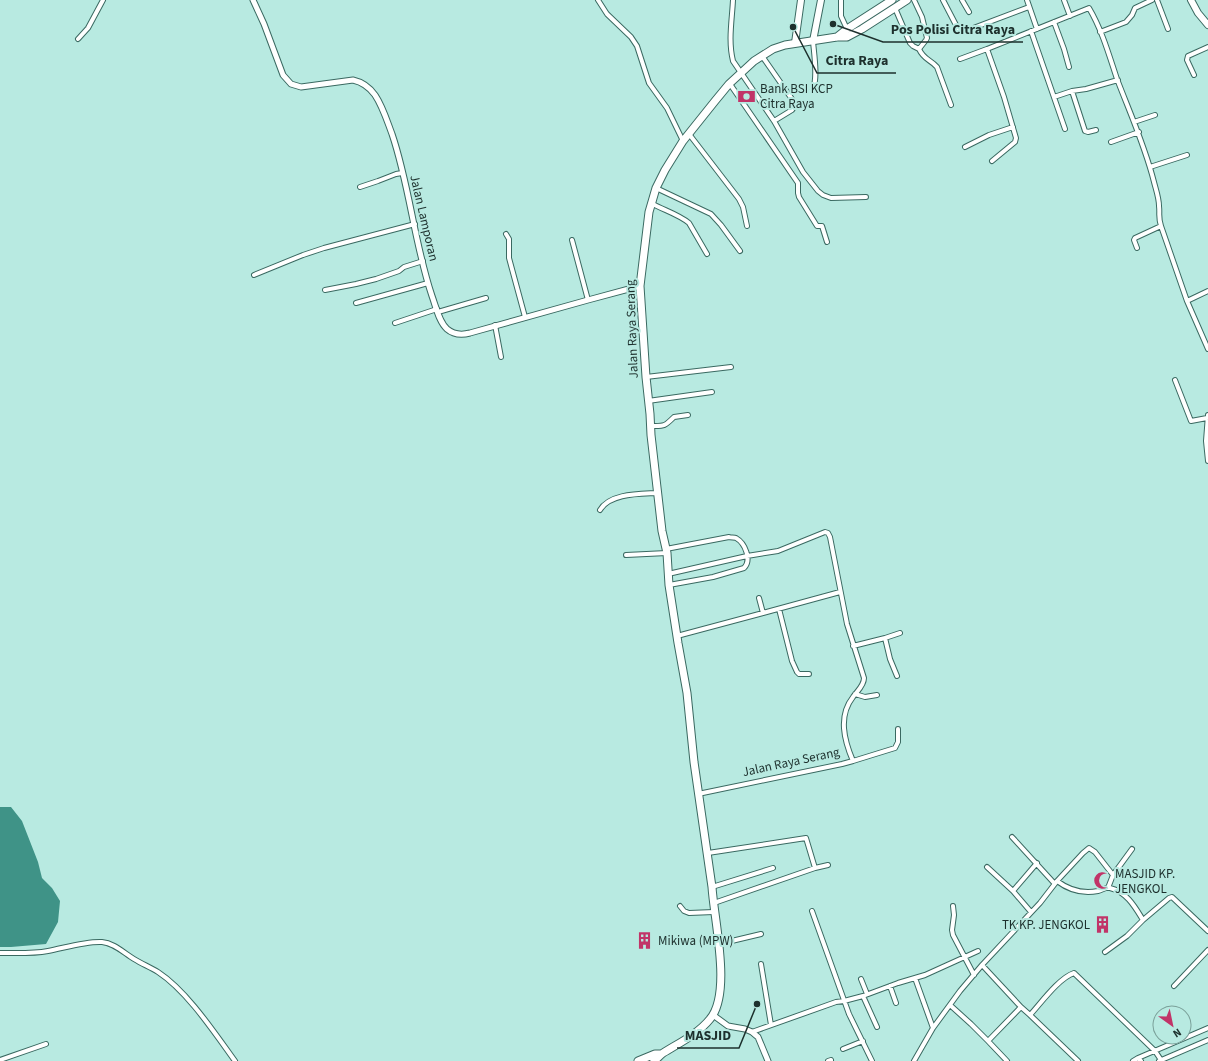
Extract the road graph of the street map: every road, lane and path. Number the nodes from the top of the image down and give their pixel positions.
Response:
1 (103, 0) edge
2 (253, 0) edge
3 (598, 0) edge
4 (733, 0) edge
5 (801, 0) edge
6 (821, 0) edge
7 (841, 0) edge
8 (892, 0) edge
9 (907, 0) edge
10 (914, 0) edge
11 (943, 0) edge
12 (962, 0) edge
13 (1027, 0) edge
14 (1064, 0) edge
15 (1152, 0) edge
16 (1157, 0) edge
17 (1191, 0) edge
18 (1029, 7) junction
19 (895, 8) junction
20 (969, 12) dead end
21 (1070, 16) junction
22 (1054, 22) junction
23 (1208, 26) edge
24 (847, 29) junction
25 (1037, 29) junction
26 (1168, 30) dead end
27 (1031, 31) junction
28 (1100, 32) junction
29 (837, 37) junction
30 (78, 39) dead end
31 (813, 41) junction
32 (795, 43) junction
33 (1208, 47) edge
34 (919, 49) junction
35 (987, 49) junction
36 (762, 55) junction
37 (960, 59) dead end
38 (1069, 67) dead end
39 (741, 72) junction
40 (1194, 75) dead end
41 (1118, 80) junction
42 (730, 84) junction
43 (813, 89) dead end
44 (1072, 91) junction
45 (1054, 97) junction
46 (951, 105) dead end
47 (1155, 115) dead end
48 (774, 121) junction
49 (1134, 122) junction
50 (1013, 127) junction
51 (1066, 129) dead end
52 (1096, 130) dead end
53 (1139, 132) junction
54 (689, 134) junction
55 (683, 141) junction
56 (1112, 142) dead end
57 (965, 147) dead end
58 (1187, 155) dead end
59 (992, 161) dead end
60 (1150, 167) junction
61 (402, 173) junction
62 (360, 187) dead end
63 (656, 188) junction
64 (866, 197) dead end
65 (651, 203) junction
66 (414, 224) junction
67 (747, 226) dead end
68 (1161, 226) junction
69 (506, 234) dead end
70 (572, 240) dead end
71 (827, 242) dead end
72 (1137, 248) dead end
73 (740, 251) dead end
74 (707, 254) dead end
75 (423, 262) junction
76 (254, 276) dead end
77 (428, 283) junction
78 (640, 286) junction
79 (325, 290) dead end
80 (1208, 291) edge
81 (486, 298) dead end
82 (588, 300) junction
83 (1186, 301) junction
84 (356, 303) dead end
85 (437, 311) junction
86 (525, 317) junction
87 (395, 323) dead end
88 (495, 325) junction
89 (1208, 348) edge
90 (501, 357) dead end
91 (731, 367) dead end
92 (646, 377) junction
93 (1175, 380) dead end
94 (712, 392) dead end
95 (648, 401) junction
96 (688, 415) dead end
97 (1208, 417) edge
98 (650, 426) junction
99 (1208, 461) edge
100 (657, 493) junction
101 (600, 510) dead end
102 (666, 551) junction
103 (626, 555) dead end
104 (747, 556) junction
105 (668, 574) junction
106 (669, 585) junction
107 (840, 592) junction
108 (759, 598) dead end
109 (779, 609) junction
110 (763, 613) junction
111 (900, 633) dead end
112 (677, 636) junction
113 (885, 638) junction
114 (853, 646) junction
115 (809, 674) dead end
116 (897, 676) dead end
117 (855, 694) junction
118 (876, 695) dead end
119 (898, 729) dead end
120 (853, 761) junction
121 (698, 794) junction
122 (1012, 837) dead end
123 (1132, 849) dead end
124 (708, 853) junction
125 (1037, 863) junction
126 (828, 864) dead end
127 (987, 867) dead end
128 (773, 868) dead end
129 (815, 868) junction
130 (1113, 875) junction
131 (1055, 882) junction
132 (712, 887) junction
133 (1108, 888) junction
134 (1013, 891) junction
135 (713, 903) junction
136 (680, 906) dead end
137 (953, 906) dead end
138 (812, 910) dead end
139 (714, 912) junction
140 (1031, 912) junction
141 (1144, 920) junction
142 (1208, 931) edge
143 (761, 934) dead end
144 (719, 944) junction
145 (1208, 950) edge
146 (978, 951) dead end
147 (1105, 952) dead end
148 (0, 953) edge
149 (965, 958) junction
150 (761, 964) dead end
151 (982, 965) junction
152 (974, 975) junction
153 (915, 978) junction
154 (861, 979) dead end
155 (890, 986) junction
156 (1174, 986) dead end
157 (865, 995) junction
158 (844, 1001) junction
159 (896, 1003) dead end
160 (950, 1005) junction
161 (1021, 1007) junction
162 (1030, 1015) junction
163 (713, 1016) junction
164 (771, 1025) junction
165 (877, 1027) dead end
166 (934, 1028) junction
167 (1208, 1028) edge
168 (752, 1032) junction
169 (1208, 1040) edge
170 (863, 1041) junction
171 (988, 1041) junction
172 (46, 1044) dead end
173 (843, 1049) dead end
174 (1155, 1051) junction
175 (662, 1057) edge
176 (0, 1060) edge
177 (1140, 1060) edge
178 (235, 1061) edge
179 (638, 1061) edge
180 (654, 1061) edge
181 (768, 1061) edge
182 (872, 1061) edge
183 (914, 1061) edge
184 (1007, 1061) edge
185 (1078, 1061) edge
186 (1133, 1061) edge
187 (1160, 1061) edge

1 - 30 street
2 - 61 street, Jalan Lamporan
3 - 55 street
4 - 39 street
5 - 32 main road
6 - 31 main road
7 - 24 street
8 - 24 highway, Jalan Raya Serang
9 - 19 highway, Jalan Raya Serang
10 - 34 street
11 - 18 street
12 - 20 street
13 - 18 street
14 - 21 street
15 - 28 street
16 - 26 street
17 - 23 main road
18 - 25 street
19 - 29 highway, Jalan Raya Serang
19 - 34 street
21 - 22 street
21 - 28 street
22 - 25 street
22 - 38 street
24 - 29 highway, Jalan Raya Serang
25 - 27 street
27 - 35 street
27 - 45 street
28 - 41 street
29 - 31 highway, Jalan Raya Serang
31 - 32 highway, Jalan Raya Serang
31 - 43 street
32 - 36 highway, Jalan Raya Serang
33 - 40 street
34 - 46 street
35 - 37 street
35 - 50 street
36 - 39 highway, Jalan Raya Serang
36 - 48 street
39 - 42 highway, Jalan Raya Serang
39 - 48 street
41 - 44 street
41 - 49 street
42 - 54 highway, Jalan Raya Serang
42 - 71 street
44 - 45 street
44 - 52 street
45 - 51 street
47 - 49 street
48 - 64 street
49 - 53 street
50 - 57 street
50 - 59 street
53 - 56 street
53 - 60 street
54 - 55 highway, Jalan Raya Serang
54 - 67 street
55 - 63 highway, Jalan Raya Serang
58 - 60 street
60 - 68 street
61 - 62 street
61 - 66 street, Jalan Lamporan
63 - 65 highway, Jalan Raya Serang
63 - 73 street
65 - 74 street
65 - 78 highway, Jalan Raya Serang
66 - 75 street, Jalan Lamporan
66 - 76 street
68 - 72 street
68 - 83 street
69 - 86 street
70 - 82 street
75 - 77 street, Jalan Lamporan
75 - 79 street
77 - 84 street
77 - 85 street, Jalan Lamporan
78 - 82 street, Jalan Lamporan
78 - 92 highway, Jalan Raya Serang
80 - 83 street
81 - 85 street
82 - 86 street, Jalan Lamporan
83 - 89 street
85 - 87 street
85 - 88 street, Jalan Lamporan
86 - 88 street, Jalan Lamporan
88 - 90 street
91 - 92 street
92 - 95 highway, Jalan Raya Serang
93 - 97 street
94 - 95 street
95 - 98 highway, Jalan Raya Serang
96 - 98 street
97 - 99 street
98 - 100 highway, Jalan Raya Serang
100 - 101 street
100 - 102 highway, Jalan Raya Serang
102 - 103 street
102 - 104 street
102 - 105 highway, Jalan Raya Serang
104 - 105 street, Jalan Raya Serang
104 - 106 street
104 - 107 street, Jalan Raya Serang
105 - 106 highway, Jalan Raya Serang
106 - 112 highway, Jalan Raya Serang
107 - 109 street
107 - 114 street, Jalan Raya Serang
108 - 110 street
109 - 110 street
109 - 115 street
110 - 112 street
111 - 113 street
112 - 121 highway, Jalan Raya Serang
113 - 114 street
113 - 116 street
114 - 117 street, Jalan Raya Serang
117 - 118 street
117 - 120 street, Jalan Raya Serang
119 - 120 street
120 - 121 street, Jalan Raya Serang
121 - 124 highway, Jalan Raya Serang
122 - 125 street
123 - 130 street
124 - 129 street
124 - 132 highway, Jalan Raya Serang
125 - 131 street
125 - 134 street
126 - 129 street
127 - 134 street
128 - 132 street
129 - 135 street
130 - 131 street
130 - 133 street
131 - 133 street
131 - 140 street
132 - 135 highway, Jalan Raya Serang
133 - 141 street
134 - 140 street
135 - 139 highway, Jalan Raya Serang
136 - 139 street
137 - 149 street
138 - 158 street
139 - 144 highway, Jalan Raya Serang
140 - 151 street
141 - 142 street
141 - 147 street
143 - 144 street
144 - 163 highway, Jalan Raya Serang
145 - 156 street
146 - 149 street
148 - 178 street
149 - 152 street
149 - 153 street
150 - 164 street
151 - 152 street
151 - 161 street
152 - 160 street
153 - 155 street
153 - 166 street
154 - 157 street
155 - 157 street
155 - 159 street
157 - 158 street
157 - 165 street
158 - 164 street
158 - 170 street
160 - 166 street
160 - 171 street
161 - 162 street
161 - 171 street
162 - 174 street
162 - 185 street
163 - 168 street
163 - 175 highway, Jalan Raya Serang
164 - 168 street
166 - 183 street
167 - 174 street
168 - 181 street
169 - 187 street
170 - 173 street
170 - 182 street
171 - 184 street
172 - 176 street
174 - 177 street
174 - 187 street
175 - 179 highway, Jalan Raya Serang
175 - 180 highway, Jalan Raya Serang
177 - 186 street

